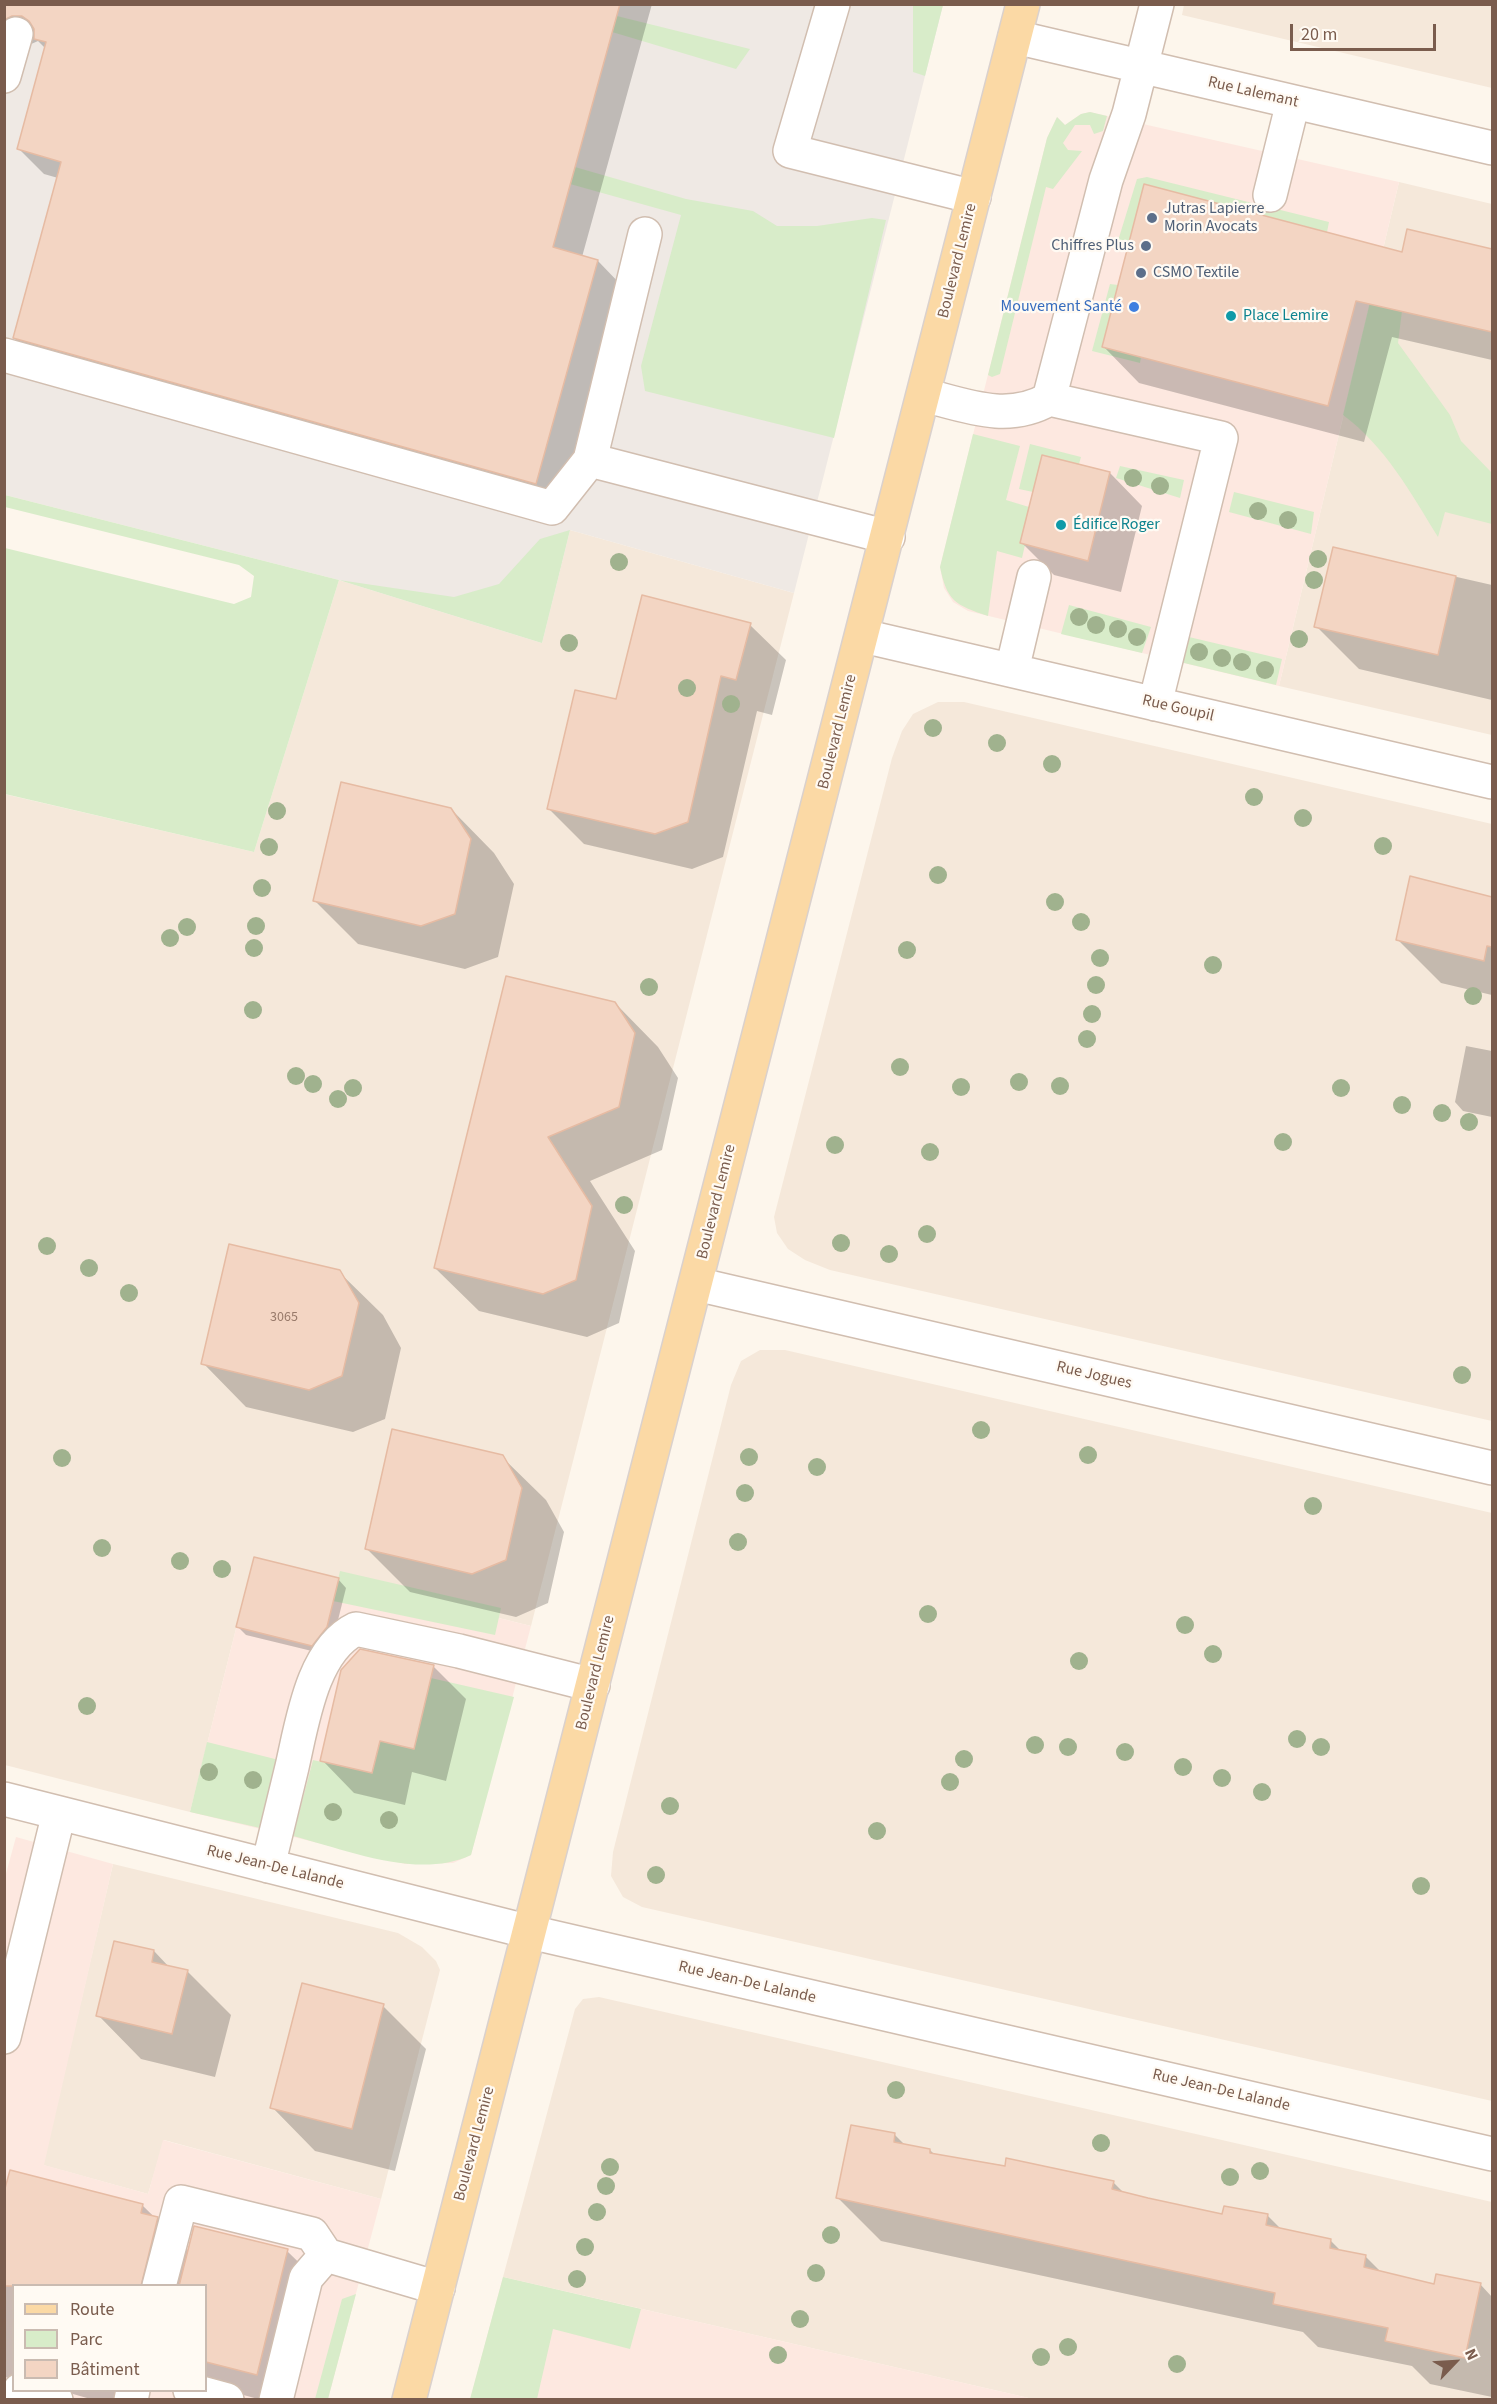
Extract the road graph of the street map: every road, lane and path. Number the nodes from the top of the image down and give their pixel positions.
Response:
1 (833, 4) edge
2 (1023, 4) edge
3 (1157, 4) edge
4 (16, 34) dead end
5 (1014, 37) junction
6 (1139, 66) junction
7 (4, 76) edge
8 (1293, 102) junction
9 (1492, 148) edge
10 (1270, 195) dead end
11 (974, 197) junction
12 (645, 234) dead end
13 (4, 355) edge
14 (924, 395) junction
15 (1049, 399) junction
16 (590, 460) junction
17 (888, 537) junction
18 (1034, 578) dead end
19 (862, 636) junction
20 (1012, 670) junction
21 (1155, 704) junction
22 (1492, 782) edge
23 (696, 1284) junction
24 (1492, 1468) edge
25 (593, 1685) junction
26 (4, 1799) edge
27 (59, 1813) junction
28 (268, 1866) junction
29 (530, 1932) junction
30 (4, 2037) edge
31 (1492, 2154) edge
32 (326, 2255) junction
33 (160, 2284) edge
34 (438, 2288) junction
35 (24, 2392) edge
36 (194, 2392) edge
37 (56, 2400) edge
38 (227, 2400) edge
39 (276, 2400) edge
40 (409, 2400) edge

1 - 11 street
2 - 5 main road, Boulevard Lemire
3 - 6 street
4 - 7 street
5 - 6 street, Rue Lalemant
5 - 11 main road, Boulevard Lemire
6 - 8 street, Rue Lalemant
6 - 15 street
8 - 9 street, Rue Lalemant
8 - 10 street
11 - 14 main road, Boulevard Lemire
12 - 16 street
13 - 16 street
14 - 15 street
14 - 17 main road, Boulevard Lemire
15 - 21 street
16 - 17 street
17 - 19 main road, Boulevard Lemire
18 - 20 street
19 - 20 street, Rue Goupil
19 - 23 main road, Boulevard Lemire
20 - 21 street, Rue Goupil
21 - 22 street, Rue Goupil
23 - 24 street, Rue Jogues
23 - 25 main road, Boulevard Lemire
25 - 28 street
25 - 29 main road, Boulevard Lemire
26 - 27 street, Rue Jean-De Lalande
27 - 28 street, Rue Jean-De Lalande
27 - 30 street
28 - 29 street, Rue Jean-De Lalande
29 - 31 street, Rue Jean-De Lalande
29 - 34 main road, Boulevard Lemire
32 - 33 street
32 - 34 street
32 - 39 street
34 - 40 main road, Boulevard Lemire
35 - 37 street
36 - 38 street

